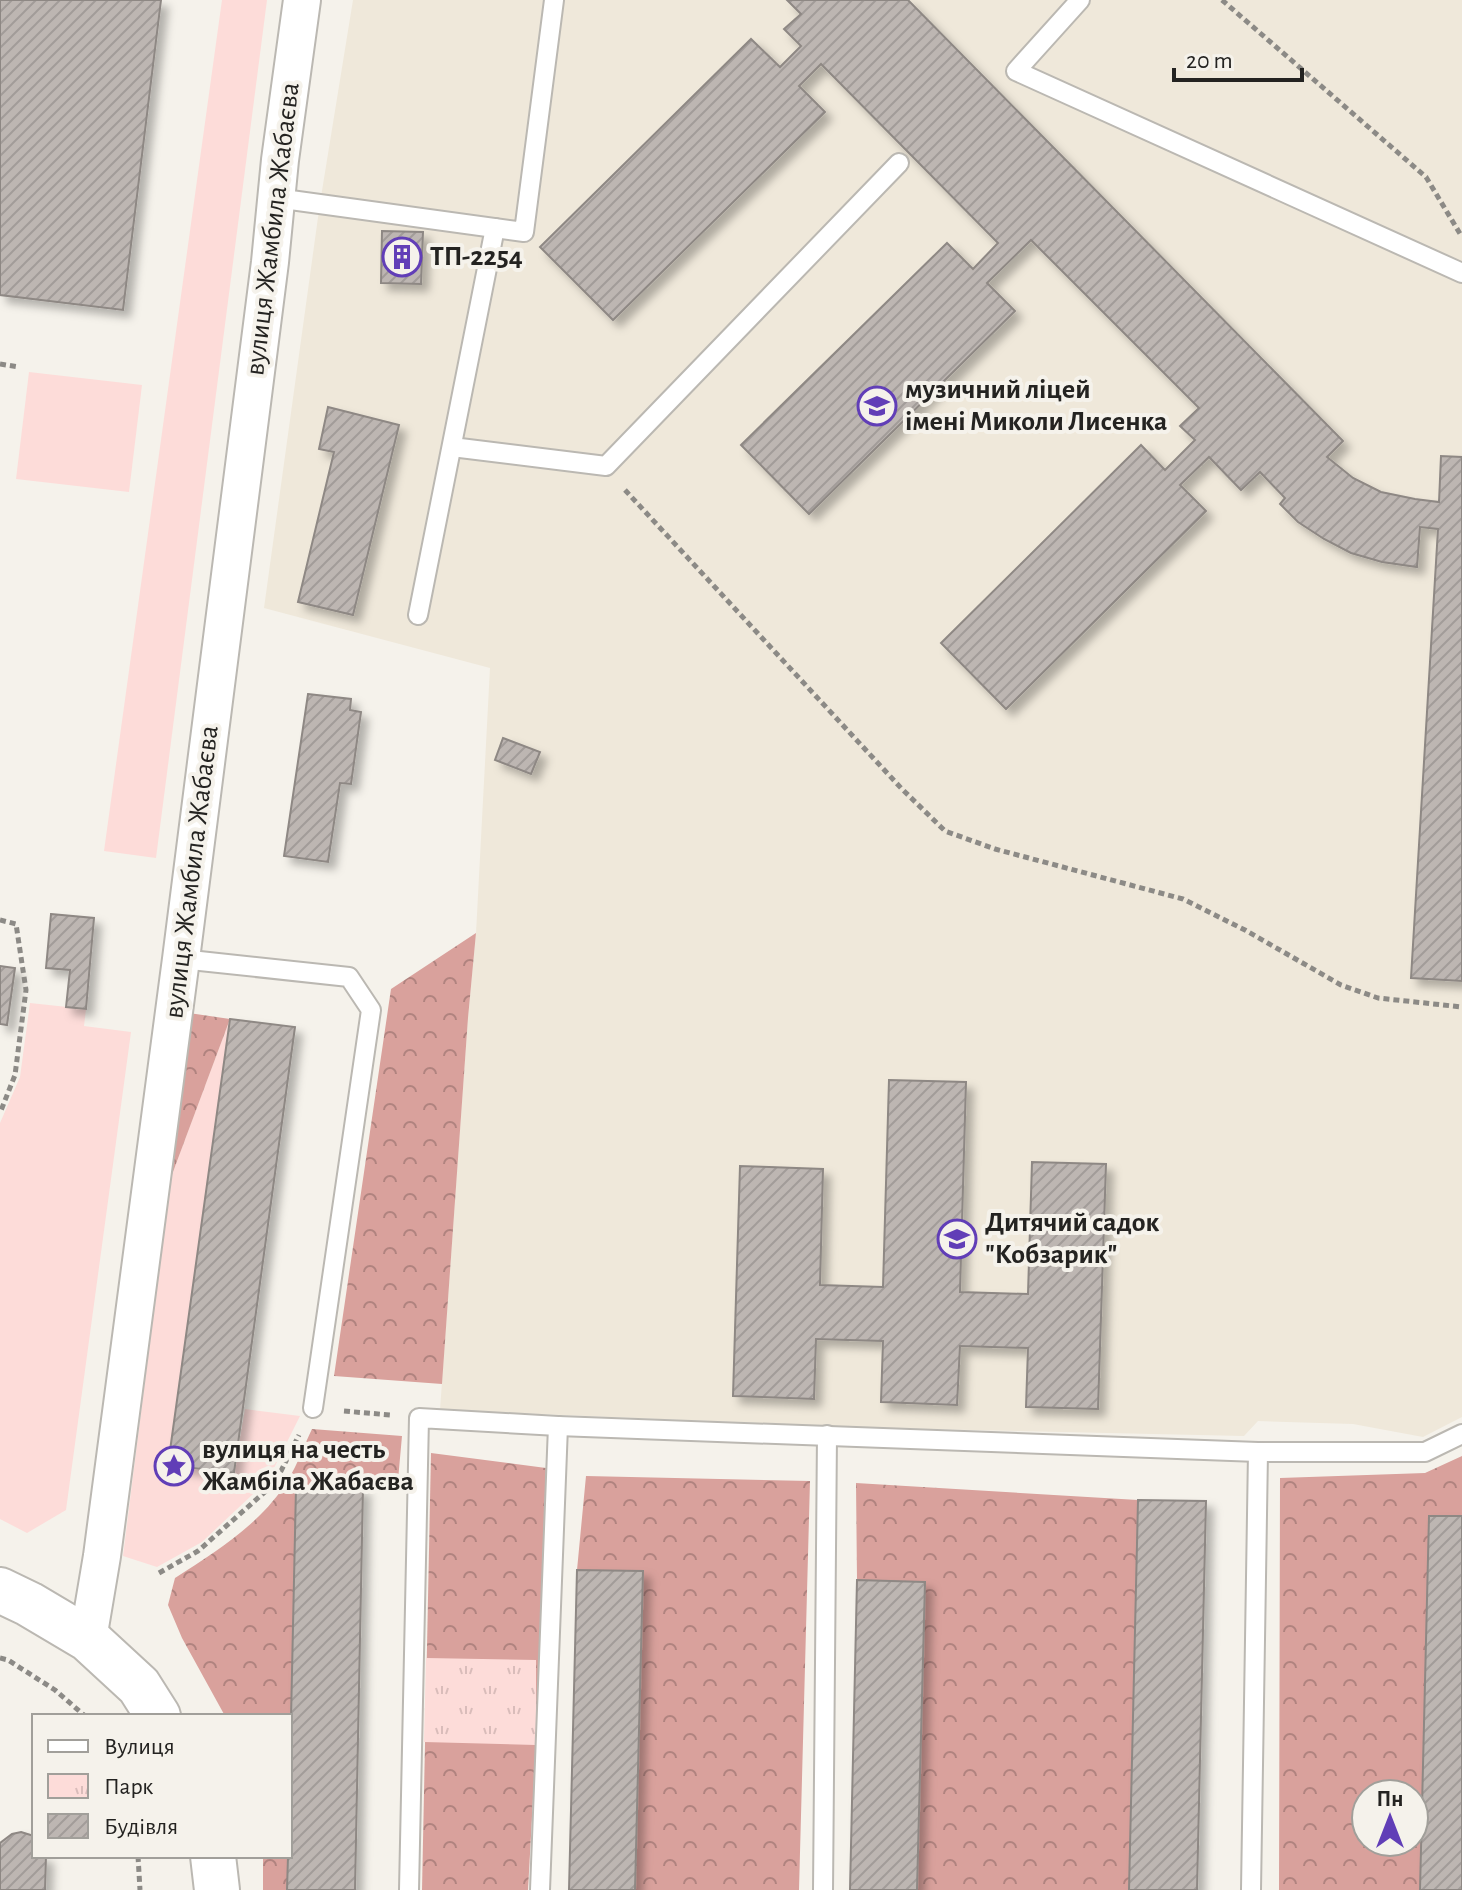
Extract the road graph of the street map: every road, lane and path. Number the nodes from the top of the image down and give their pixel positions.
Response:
1 (302, 0) edge
2 (554, 0) edge
3 (1080, 0) edge
4 (1222, 0) edge
5 (899, 163) dead end
6 (276, 198) junction
7 (495, 228) junction
8 (1462, 237) edge
9 (1462, 273) edge
10 (0, 364) edge
11 (19, 367) dead end
12 (452, 447) junction
13 (606, 466) junction
14 (418, 615) dead end
15 (0, 920) edge
16 (181, 959) junction
17 (1462, 1007) edge
18 (0, 1113) edge
19 (313, 1408) junction
20 (419, 1418) junction
21 (558, 1426) junction
22 (1462, 1434) edge
23 (827, 1435) junction
24 (1258, 1452) junction
25 (159, 1573) dead end
26 (0, 1590) edge
27 (88, 1639) junction
28 (0, 1658) edge
29 (83, 1714) edge
30 (157, 1714) edge
31 (138, 1858) edge
32 (213, 1858) edge
33 (139, 1888) edge
34 (217, 1890) edge
35 (409, 1890) edge
36 (540, 1890) edge
37 (823, 1890) edge
38 (1251, 1890) edge

1 - 6 street, вулиця Жамбила Жабаєва
2 - 7 lane
3 - 9 lane
4 - 8 path
5 - 13 lane
6 - 7 lane
6 - 16 street, вулиця Жамбила Жабаєва
7 - 12 lane
10 - 11 path
12 - 13 lane
12 - 14 lane
13 - 17 path
15 - 18 path
16 - 19 lane
16 - 27 street, вулиця Жамбила Жабаєва
19 - 20 path
19 - 25 path
20 - 21 lane
20 - 35 lane
21 - 23 lane
21 - 36 lane
22 - 24 lane
23 - 24 lane
23 - 37 lane
24 - 38 lane
26 - 27 street
27 - 30 street
28 - 29 path
31 - 33 path
32 - 34 street

